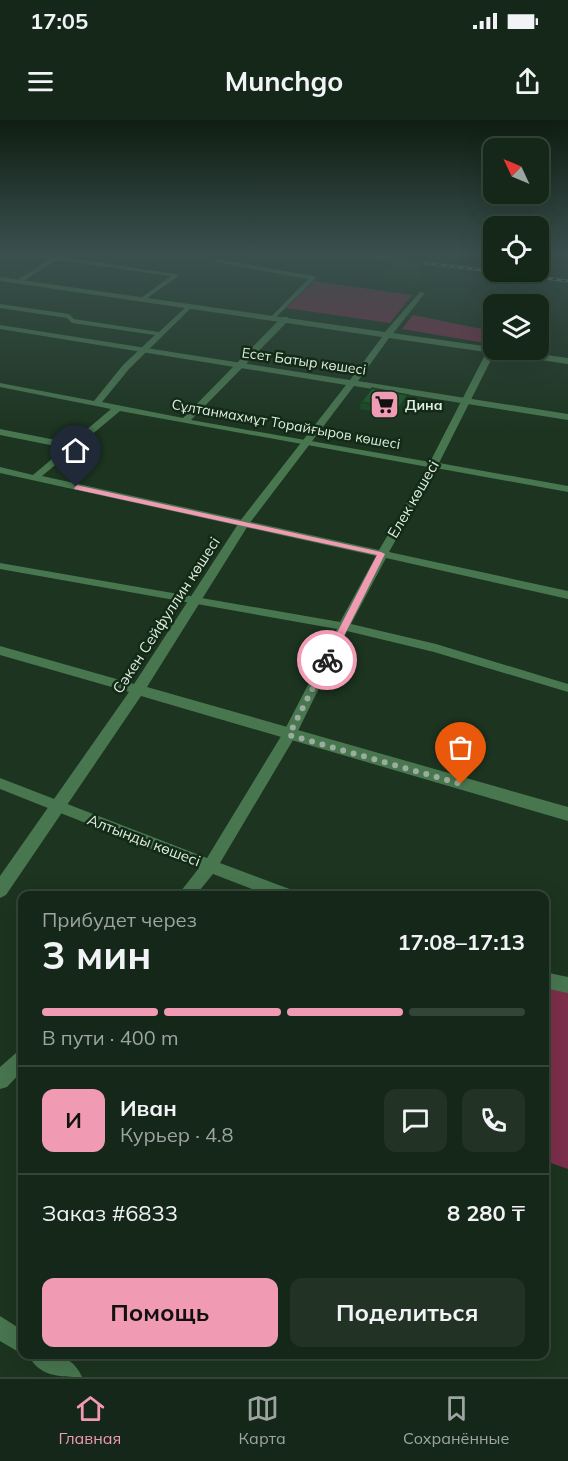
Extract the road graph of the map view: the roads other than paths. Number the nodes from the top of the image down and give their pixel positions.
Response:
1 (46, 313) edge
2 (183, 313) edge
3 (236, 313) edge
4 (278, 313) edge
5 (406, 313) edge
6 (273, 318) junction
7 (285, 319) junction
8 (0, 327) edge
9 (160, 334) junction
10 (388, 334) junction
11 (483, 348) edge
12 (141, 352) junction
13 (549, 358) edge
14 (487, 360) edge
15 (568, 361) edge
16 (240, 366) junction
17 (353, 382) junction
18 (0, 384) edge
19 (467, 400) junction
20 (97, 403) junction
21 (119, 407) junction
22 (568, 417) edge
23 (185, 421) junction
24 (0, 432) edge
25 (308, 442) junction
26 (70, 446) junction
27 (434, 464) junction
28 (0, 471) edge
29 (35, 478) junction
30 (568, 489) edge
31 (244, 523) junction
32 (381, 554) junction
33 (0, 566) edge
34 (568, 595) edge
35 (196, 600) junction
36 (344, 626) junction
37 (0, 650) edge
38 (568, 688) edge
39 (137, 691) junction
40 (289, 735) junction
41 (0, 783) edge
42 (57, 807) junction
43 (568, 814) edge
44 (210, 866) junction
45 (0, 890) edge
46 (189, 891) edge
47 (276, 891) edge
48 (549, 981) edge
49 (568, 985) edge
50 (18, 1063) edge
51 (0, 1080) edge
52 (0, 1327) edge
53 (18, 1340) edge
54 (46, 1359) edge
55 (70, 1377) edge

1 - 9 street
2 - 9 street
3 - 6 street
4 - 6 street
5 - 10 street
6 - 7 street
7 - 10 street
7 - 16 street
8 - 12 street, Есет Батыр көшесі
9 - 12 street
10 - 11 street
10 - 17 street, Сәкен Сейфуллин көшесі
12 - 16 street, Есет Батыр көшесі
12 - 20 street
13 - 15 street
14 - 19 street, Елек көшесі
16 - 17 street, Есет Батыр көшесі
16 - 23 street
17 - 19 street, Есет Батыр көшесі
17 - 25 street, Сәкен Сейфуллин көшесі
18 - 20 street, Сұлтанмахмұт Торайғыров көшесі
19 - 22 street, Есет Батыр көшесі
19 - 27 street, Елек көшесі
20 - 21 street, Сұлтанмахмұт Торайғыров көшесі
21 - 23 street, Сұлтанмахмұт Торайғыров көшесі
21 - 26 street
23 - 25 street, Сұлтанмахмұт Торайғыров көшесі
24 - 26 street
25 - 27 street, Сұлтанмахмұт Торайғыров көшесі
25 - 31 street, Сәкен Сейфуллин көшесі
26 - 29 street
27 - 30 street, Сұлтанмахмұт Торайғыров көшесі
27 - 32 street, Елек көшесі
28 - 29 street
29 - 31 street
31 - 32 street
31 - 35 street, Сәкен Сейфуллин көшесі
32 - 34 street
32 - 36 street, Елек көшесі
33 - 35 street
35 - 36 street
35 - 39 street, Сәкен Сейфуллин көшесі
36 - 38 street
36 - 40 street, Елек көшесі
37 - 39 street
39 - 40 street
39 - 42 street, Сәкен Сейфуллин көшесі
40 - 43 street
40 - 44 street, Елек көшесі
41 - 42 street, Алтынды көшесі
42 - 44 street, Алтынды көшесі
42 - 45 street, Сәкен Сейфуллин көшесі
44 - 46 street, Елек көшесі
44 - 47 street, Алтынды көшесі
48 - 49 street
50 - 51 street
52 - 53 street
54 - 55 street

